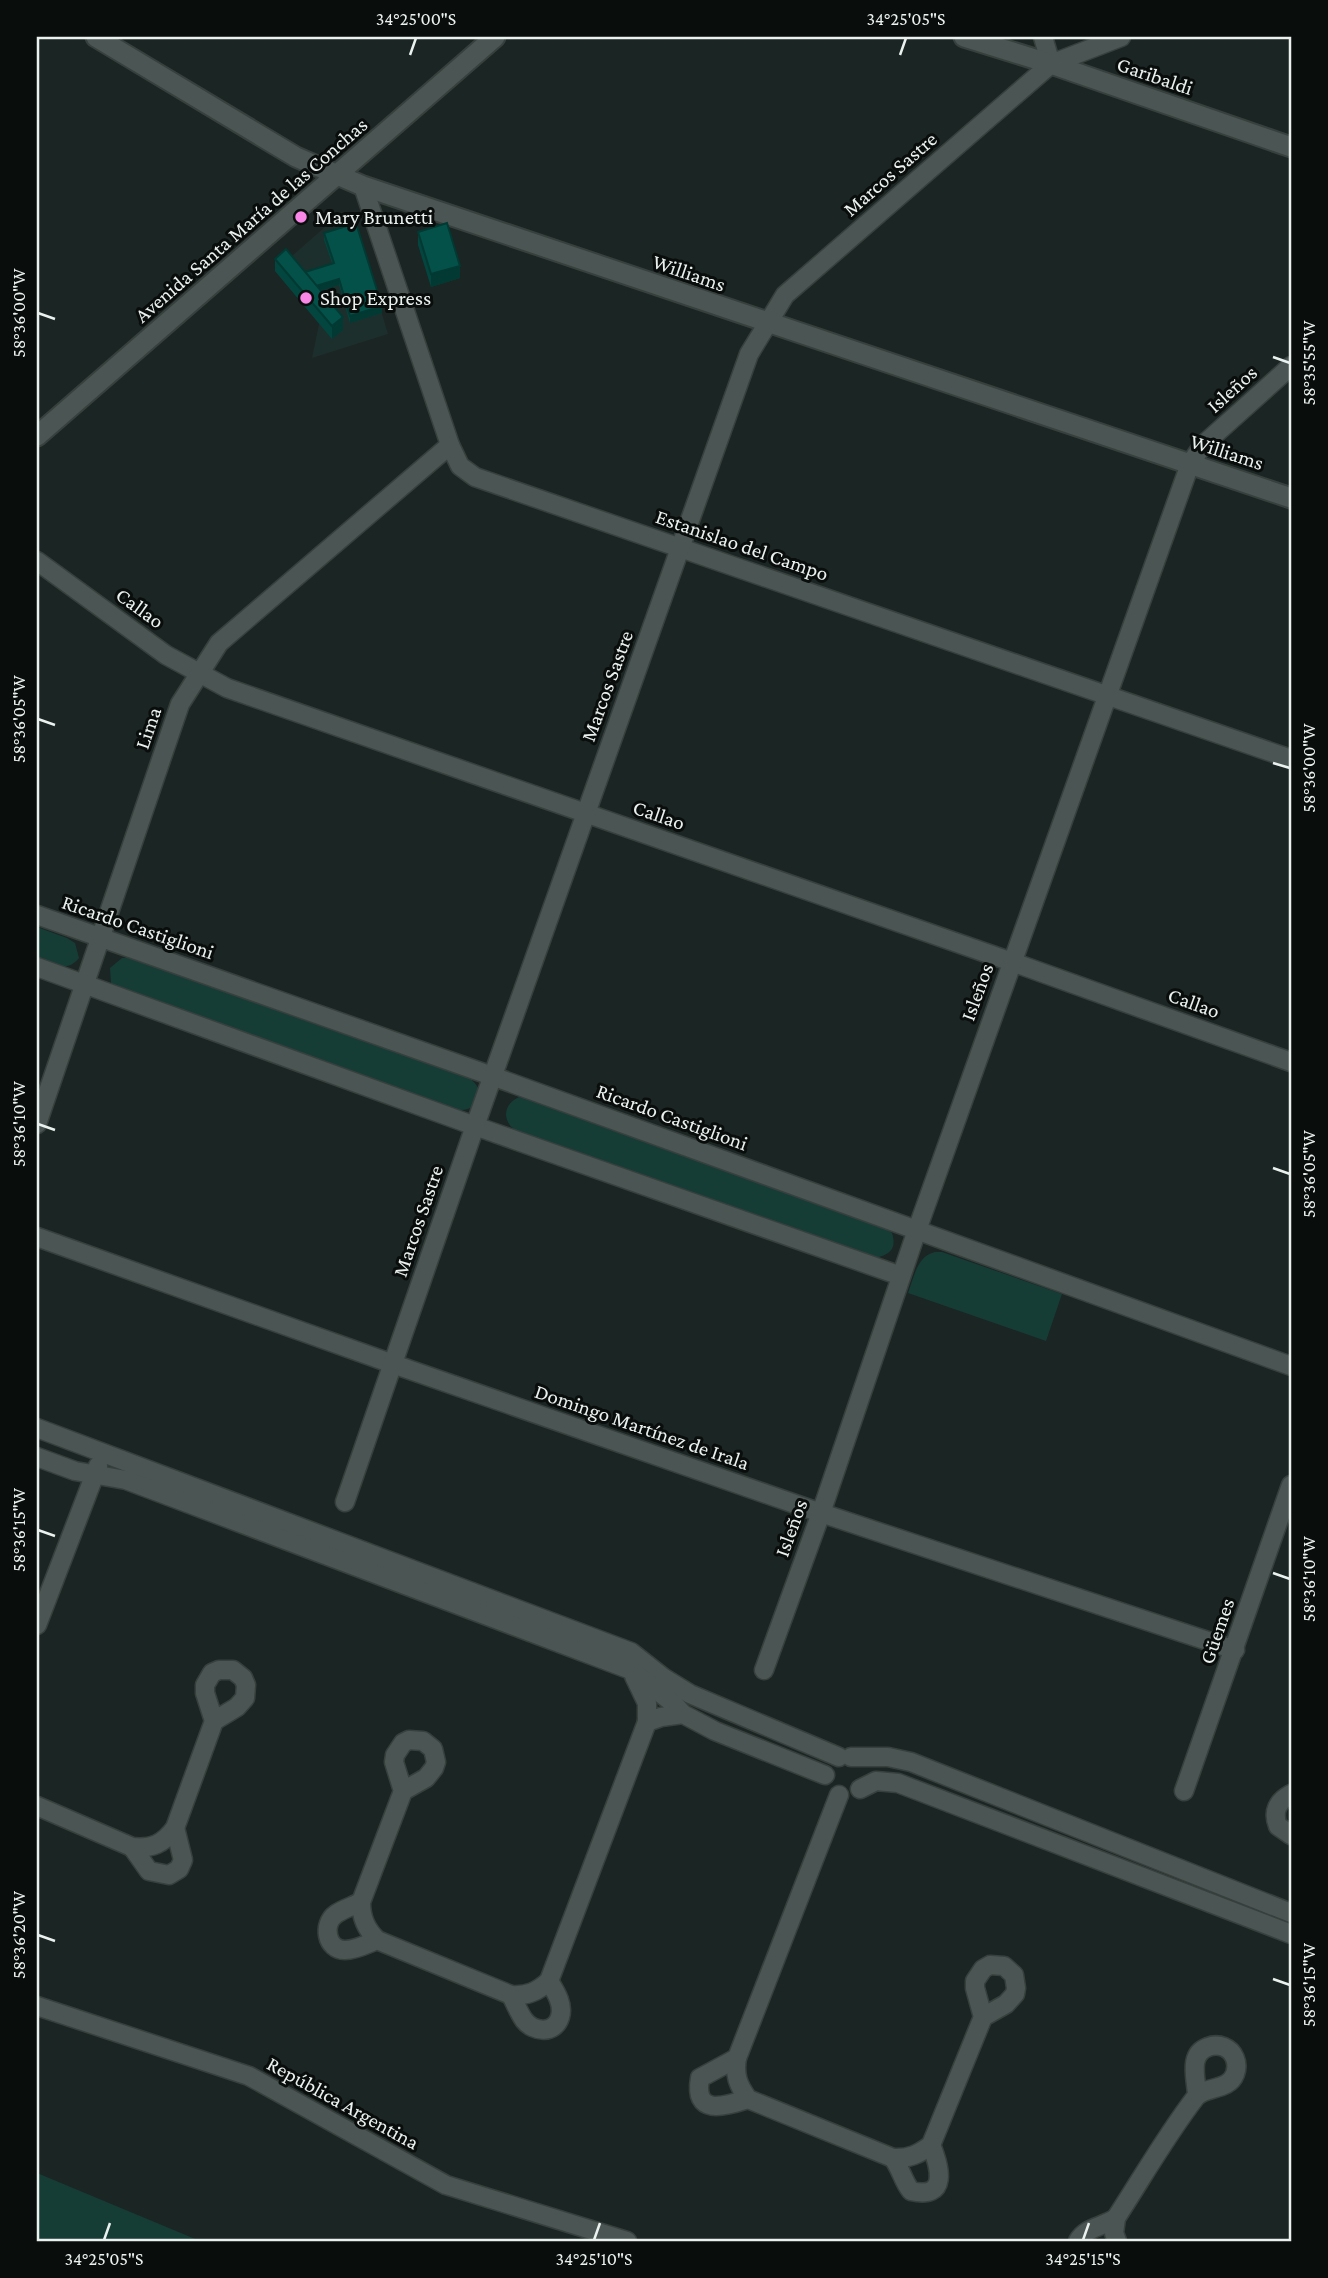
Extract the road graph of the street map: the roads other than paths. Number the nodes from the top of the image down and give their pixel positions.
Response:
1 (96, 37) edge
2 (495, 37) edge
3 (964, 37) edge
4 (1043, 37) edge
5 (1121, 37) edge
6 (1051, 64) junction
7 (1291, 147) edge
8 (338, 175) junction
9 (363, 186) junction
10 (766, 323) junction
11 (1291, 366) edge
12 (37, 436) edge
13 (450, 445) junction
14 (1190, 464) junction
15 (1291, 498) edge
16 (681, 548) junction
17 (37, 561) edge
18 (199, 673) junction
19 (1107, 695) junction
20 (1291, 759) edge
21 (585, 814) junction
22 (37, 915) edge
23 (101, 937) junction
24 (1012, 962) junction
25 (37, 967) edge
26 (85, 985) junction
27 (1291, 1062) edge
28 (492, 1076) junction
29 (37, 1124) edge
30 (475, 1126) junction
31 (917, 1230) junction
32 (37, 1237) edge
33 (901, 1276) junction
34 (393, 1364) junction
35 (1291, 1366) edge
36 (37, 1428) edge
37 (103, 1453) junction
38 (37, 1457) edge
39 (96, 1474) junction
40 (1291, 1485) edge
41 (345, 1502) dead end
42 (821, 1513) junction
43 (37, 1625) edge
44 (1235, 1650) junction
45 (631, 1670) junction
46 (764, 1670) dead end
47 (683, 1714) junction
48 (215, 1721) dead end
49 (647, 1722) junction
50 (845, 1757) junction
51 (825, 1775) junction
52 (860, 1789) junction
53 (403, 1791) dead end
54 (1184, 1791) dead end
55 (1291, 1794) edge
56 (839, 1795) junction
57 (37, 1806) edge
58 (176, 1828) junction
59 (1291, 1835) edge
60 (132, 1846) junction
61 (361, 1902) junction
62 (1291, 1913) edge
63 (1291, 1934) edge
64 (377, 1940) junction
65 (549, 1981) junction
66 (511, 1995) junction
67 (37, 2006) edge
68 (983, 2017) dead end
69 (737, 2058) junction
70 (1198, 2094) dead end
71 (748, 2099) junction
72 (931, 2145) junction
73 (893, 2158) junction
74 (1116, 2218) junction
75 (627, 2241) edge
76 (1078, 2241) edge
77 (1117, 2241) edge

1 - 8 street, Williams
2 - 8 street, Avenida Santa María de las Conchas
3 - 6 street, Garibaldi
4 - 6 street
5 - 6 street, Marcos Sastre
6 - 7 street, Garibaldi
6 - 10 street, Marcos Sastre
8 - 9 street, Williams
8 - 12 street, Avenida Santa María de las Conchas
9 - 10 street, Williams
9 - 13 street, Estanislao del Campo
10 - 14 street, Williams
10 - 16 street, Marcos Sastre
11 - 14 street, Isleños
13 - 16 street, Estanislao del Campo
13 - 18 street, Lima
14 - 15 street, Williams
14 - 19 street, Isleños
16 - 19 street, Estanislao del Campo
16 - 21 street, Marcos Sastre
17 - 18 street, Callao
18 - 21 street, Callao
18 - 23 street, Lima
19 - 20 street, Estanislao del Campo
19 - 24 street, Isleños
21 - 24 street, Callao
21 - 28 street, Marcos Sastre
22 - 23 street, Ricardo Castiglioni
23 - 26 street, Lima
23 - 28 street, Ricardo Castiglioni
24 - 27 street, Callao
24 - 31 street, Isleños
25 - 26 street
26 - 29 street, Lima
26 - 30 street
28 - 30 street, Marcos Sastre
28 - 31 street, Ricardo Castiglioni
30 - 33 street
30 - 34 street, Marcos Sastre
31 - 33 street, Isleños
31 - 35 street, Ricardo Castiglioni
32 - 34 street, Domingo Martínez de Irala
33 - 42 street, Isleños
34 - 41 street, Marcos Sastre
34 - 42 street, Domingo Martínez de Irala
36 - 37 street
37 - 39 street
37 - 50 street
38 - 39 street
39 - 43 street
39 - 45 street
40 - 44 street, Güemes
42 - 44 street, Domingo Martínez de Irala
42 - 46 street, Isleños
44 - 54 street, Güemes
45 - 47 street
45 - 49 street
47 - 49 street
47 - 51 street
48 - 58 street
49 - 65 street
50 - 51 street
50 - 52 street
50 - 62 street
51 - 56 street
52 - 56 street
52 - 63 street
53 - 61 street
55 - 59 street
56 - 69 street
57 - 60 street
58 - 60 street
58 - 60 street
61 - 64 street
61 - 64 street
64 - 66 street
65 - 66 street
65 - 66 street
67 - 75 street, República Argentina
68 - 72 street
69 - 71 street
69 - 71 street
70 - 74 street
71 - 73 street
72 - 73 street
72 - 73 street
74 - 76 street
74 - 77 street

